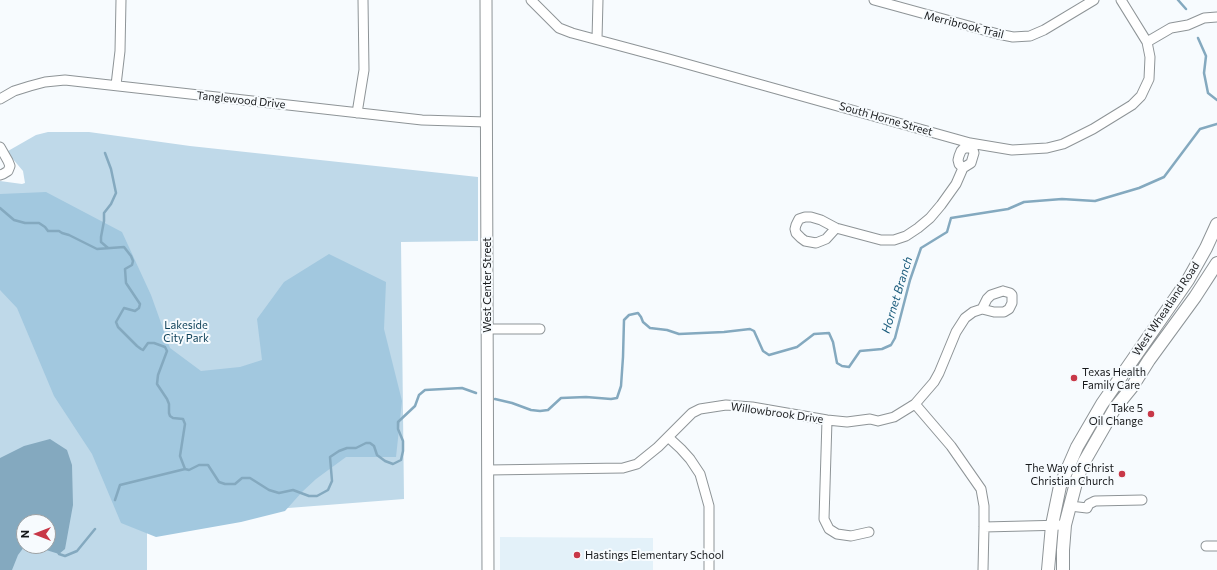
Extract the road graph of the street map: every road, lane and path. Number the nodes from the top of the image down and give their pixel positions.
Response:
1 (121, 0) edge
2 (363, 0) edge
3 (486, 0) edge
4 (530, 0) edge
5 (598, 0) edge
6 (874, 0) edge
7 (1094, 0) edge
8 (1121, 0) edge
9 (902, 4) edge
10 (1217, 17) edge
11 (596, 39) junction
12 (1147, 42) junction
13 (116, 85) junction
14 (0, 99) edge
15 (357, 113) junction
16 (486, 122) junction
17 (970, 145) junction
18 (0, 146) edge
19 (4, 173) edge
20 (1217, 224) edge
21 (836, 228) junction
22 (1217, 263) edge
23 (982, 309) dead end
24 (487, 329) junction
25 (540, 329) dead end
26 (915, 404) junction
27 (827, 420) junction
28 (668, 437) junction
29 (488, 470) junction
30 (1142, 500) dead end
31 (1070, 506) junction
32 (1052, 525) junction
33 (1065, 525) junction
34 (984, 527) junction
35 (869, 532) dead end
36 (1206, 546) dead end
37 (1217, 546) edge
38 (488, 570) edge
39 (709, 570) edge
40 (983, 570) edge
41 (1048, 570) edge
42 (1063, 570) edge

1 - 13 street
2 - 15 street
3 - 16 street, West Center Street
4 - 11 street, South Horne Street
5 - 11 street
6 - 9 street, Merribrook Trail
7 - 9 street, Merribrook Trail
8 - 12 street, South Horne Street
10 - 12 street
11 - 17 street, South Horne Street
12 - 17 street, South Horne Street
13 - 14 street, Tanglewood Drive
13 - 15 street, Tanglewood Drive
15 - 16 street, Tanglewood Drive
16 - 24 street, West Center Street
17 - 21 street
18 - 19 street
20 - 32 main road, West Wheatland Road
21 - 21 street
22 - 31 main road, West Wheatland Road
23 - 26 street, Willowbrook Drive
24 - 25 street
24 - 29 street, West Center Street
26 - 27 street, Willowbrook Drive
26 - 34 street
27 - 28 street, Willowbrook Drive
27 - 35 street
28 - 29 street, Willowbrook Drive
28 - 39 street
29 - 38 street, West Center Street
30 - 31 street
31 - 33 main road, West Wheatland Road
32 - 33 street
32 - 34 street
32 - 41 main road, West Wheatland Road
33 - 42 main road, West Wheatland Road
34 - 40 street
36 - 37 street

